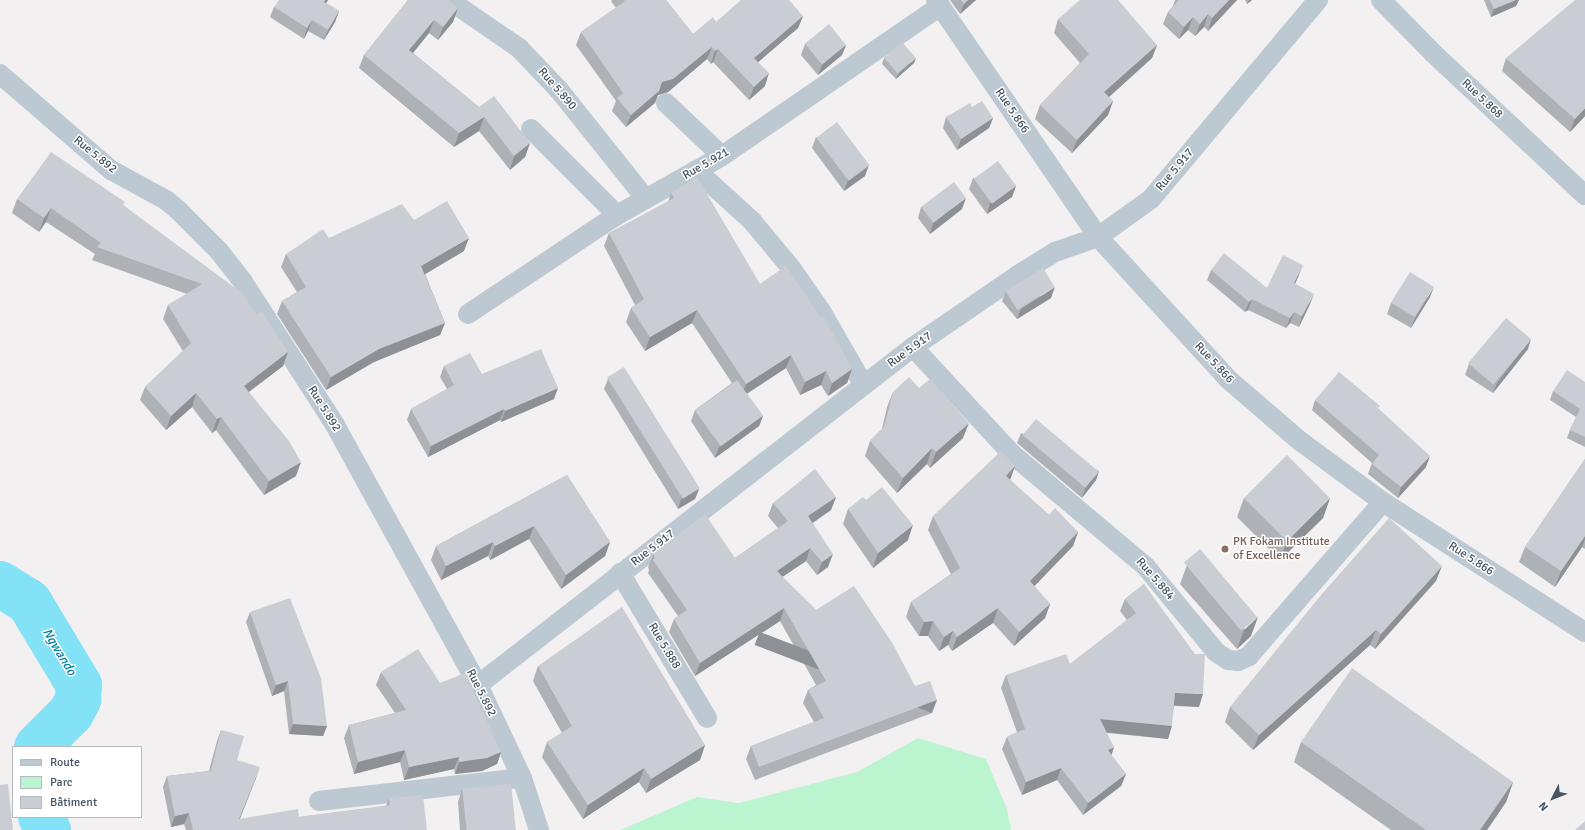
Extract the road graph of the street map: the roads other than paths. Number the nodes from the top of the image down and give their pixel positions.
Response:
1 (449, 0) edge
2 (1318, 0) edge
3 (1381, 0) edge
4 (938, 3) edge
5 (0, 74) edge
6 (666, 103) dead end
7 (531, 129) dead end
8 (722, 156) junction
9 (696, 170) junction
10 (1585, 195) edge
11 (646, 198) junction
12 (617, 215) junction
13 (1098, 237) junction
14 (468, 314) dead end
15 (913, 347) junction
16 (863, 384) junction
17 (1383, 502) junction
18 (620, 573) junction
19 (1585, 632) edge
20 (478, 685) junction
21 (707, 718) dead end
22 (522, 778) junction
23 (319, 801) dead end
24 (539, 830) edge

1 - 11 street, Rue 5.890
2 - 13 street, Rue 5.917
3 - 10 street, Rue 5.868
4 - 8 street, Rue 5.921
4 - 13 street, Rue 5.866
5 - 20 street, Rue 5.892
6 - 8 street
7 - 12 street
8 - 9 street, Rue 5.921
9 - 11 street, Rue 5.921
9 - 16 street
11 - 12 street, Rue 5.921
12 - 14 street, Rue 5.921
13 - 15 street, Rue 5.917
13 - 17 street, Rue 5.866
15 - 16 street, Rue 5.917
15 - 17 street, Rue 5.884
16 - 18 street, Rue 5.917
17 - 19 street, Rue 5.866
18 - 20 street, Rue 5.917
18 - 21 street, Rue 5.888
20 - 22 street, Rue 5.892
22 - 23 street
22 - 24 street, Rue 5.892

